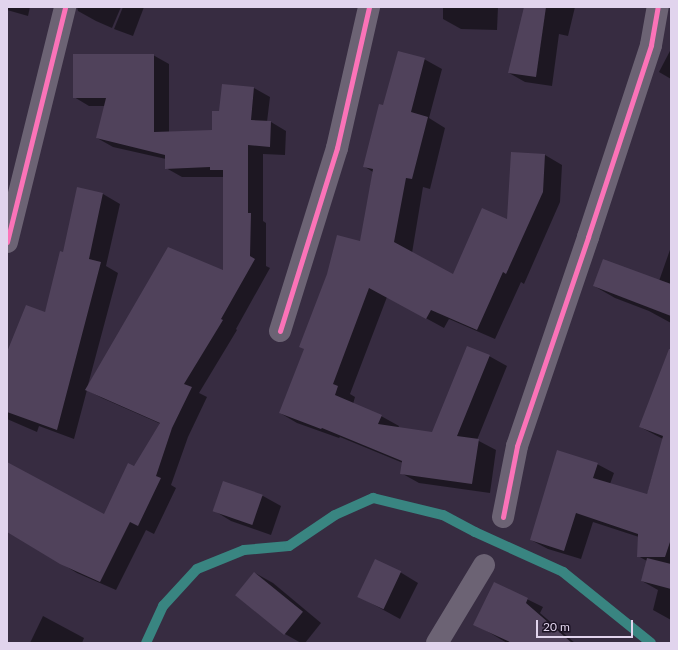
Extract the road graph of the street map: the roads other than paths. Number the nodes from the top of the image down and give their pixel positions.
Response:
1 (64, 7) edge
2 (369, 7) edge
3 (658, 7) edge
4 (7, 242) edge
5 (280, 331) dead end
6 (503, 517) dead end
7 (484, 565) dead end
8 (437, 643) edge

1 - 4 street
2 - 5 street
3 - 6 street
7 - 8 street

